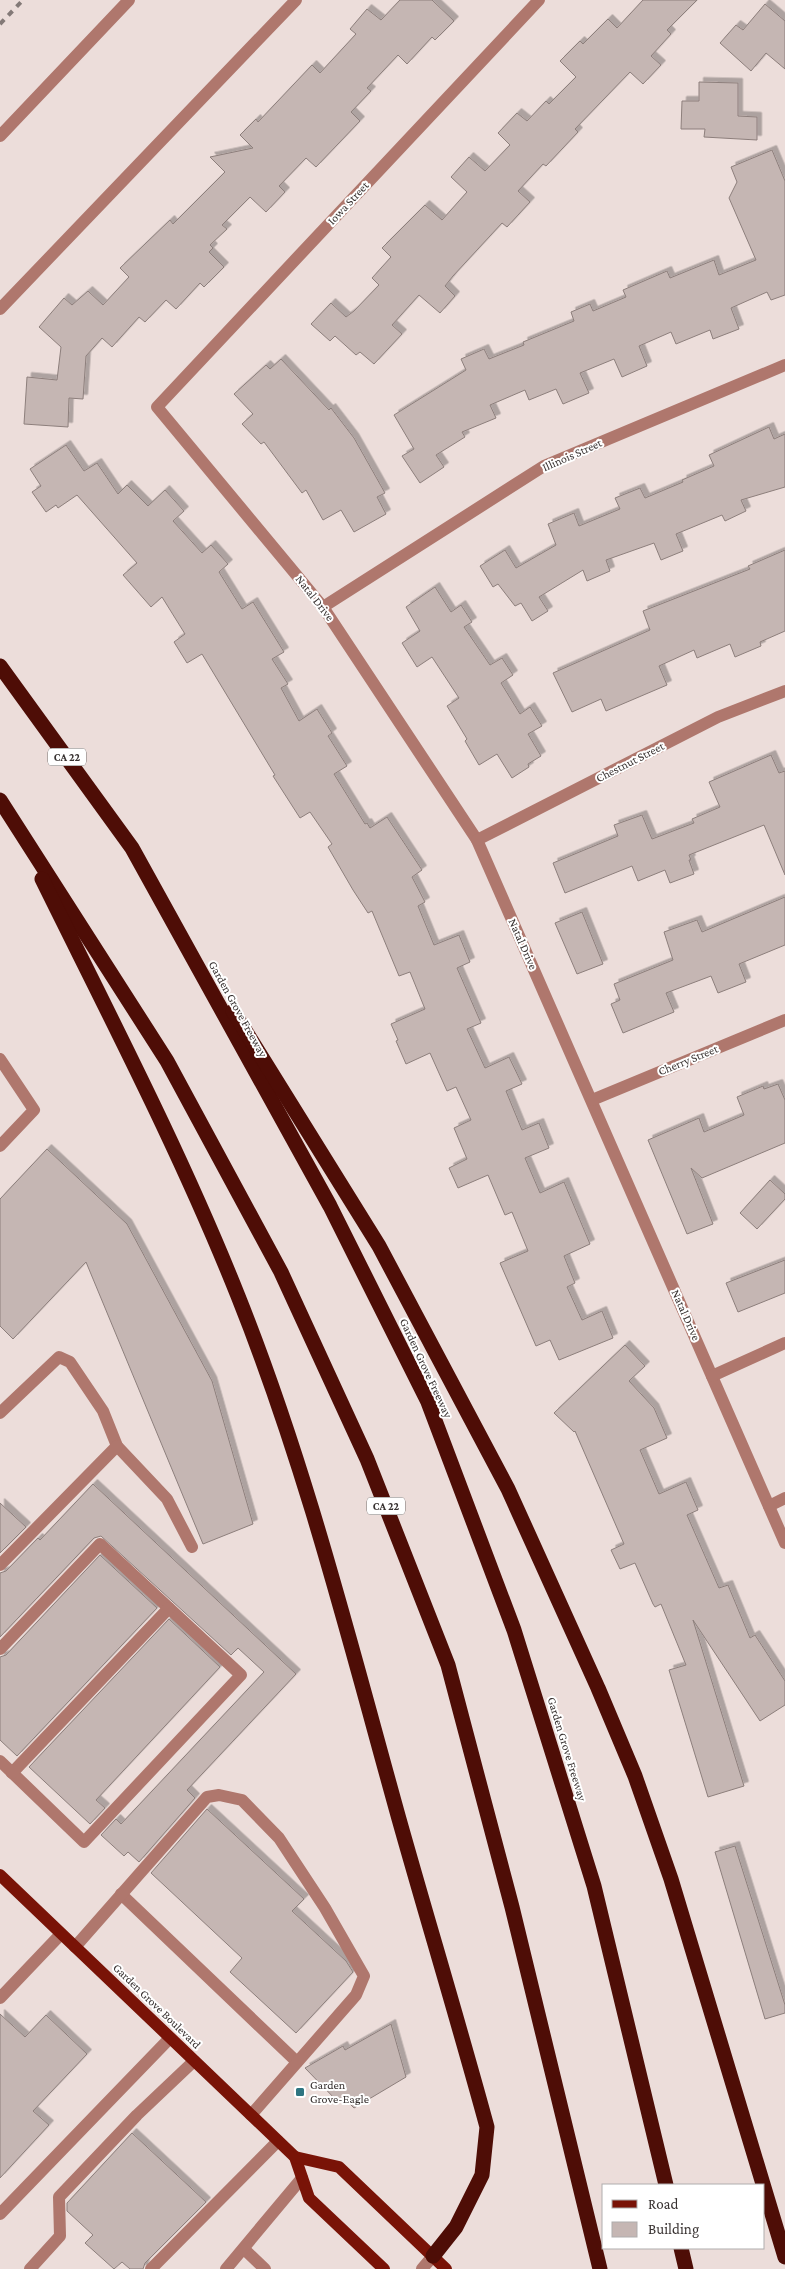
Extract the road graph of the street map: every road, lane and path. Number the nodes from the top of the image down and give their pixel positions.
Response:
1 (129, 0) edge
2 (296, 0) edge
3 (539, 0) edge
4 (0, 136) edge
5 (0, 309) edge
6 (785, 365) edge
7 (157, 407) joint
8 (323, 606) junction
9 (0, 666) edge
10 (785, 691) edge
11 (4, 805) edge
12 (477, 840) junction
13 (132, 848) junction
14 (785, 1020) edge
15 (0, 1059) edge
16 (592, 1100) junction
17 (0, 1146) edge
18 (785, 1343) edge
19 (712, 1376) junction
20 (0, 1414) edge
21 (117, 1446) junction
22 (785, 1498) edge
23 (769, 1506) junction
24 (785, 1543) edge
25 (192, 1547) dead end
26 (0, 1565) edge
27 (169, 1608) junction
28 (0, 1649) edge
29 (0, 1761) edge
30 (12, 1773) junction
31 (0, 1875) edge
32 (121, 1894) junction
33 (61, 1934) junction
34 (75, 1947) junction
35 (0, 1998) edge
36 (170, 2038) junction
37 (194, 2061) junction
38 (297, 2062) junction
39 (250, 2115) junction
40 (278, 2141) junction
41 (295, 2158) junction
42 (302, 2178) junction
43 (666, 2184) edge
44 (763, 2184) edge
45 (765, 2191) edge
46 (0, 2214) edge
47 (244, 2249) junction
48 (681, 2249) edge
49 (433, 2256) junction
50 (785, 2257) edge
51 (30, 2269) edge
52 (150, 2269) edge
53 (226, 2269) edge
54 (265, 2269) edge
55 (384, 2269) edge
56 (422, 2269) edge
57 (446, 2269) edge
58 (600, 2269) edge
59 (686, 2269) edge

1 - 4 street
2 - 5 street
3 - 7 street, Iowa Street
6 - 8 street, Illinois Street
7 - 8 street, Natal Drive
8 - 12 street, Natal Drive
9 - 13 highway, Garden Grove Freeway / CA 22
10 - 12 street, Chestnut Street
11 - 49 highway
11 - 58 highway, CA 22
12 - 16 street, Natal Drive
13 - 43 highway, Garden Grove Freeway / CA 22
13 - 44 highway
14 - 16 street, Cherry Street
15 - 17 street
16 - 19 street, Natal Drive
18 - 19 street
19 - 23 street, Natal Drive
20 - 21 street
21 - 25 street
21 - 26 street
22 - 23 street
23 - 24 street, Natal Drive
27 - 28 street
27 - 30 street
27 - 30 street
29 - 30 street
31 - 33 main road, Garden Grove Boulevard
32 - 34 street
32 - 38 street
32 - 38 street
33 - 34 main road, Garden Grove Boulevard
33 - 35 street
34 - 36 main road, Garden Grove Boulevard
36 - 37 main road, Garden Grove Boulevard
36 - 46 street
37 - 39 main road, Garden Grove Boulevard
37 - 51 street
38 - 39 street
39 - 40 main road, Garden Grove Boulevard
40 - 41 main road, Garden Grove Boulevard
40 - 52 street
41 - 42 main road, Garden Grove Boulevard
41 - 49 main road
42 - 47 street
42 - 55 main road, Garden Grove Boulevard
45 - 50 highway
47 - 53 street
47 - 54 street
48 - 59 highway
49 - 56 street
49 - 57 main road

